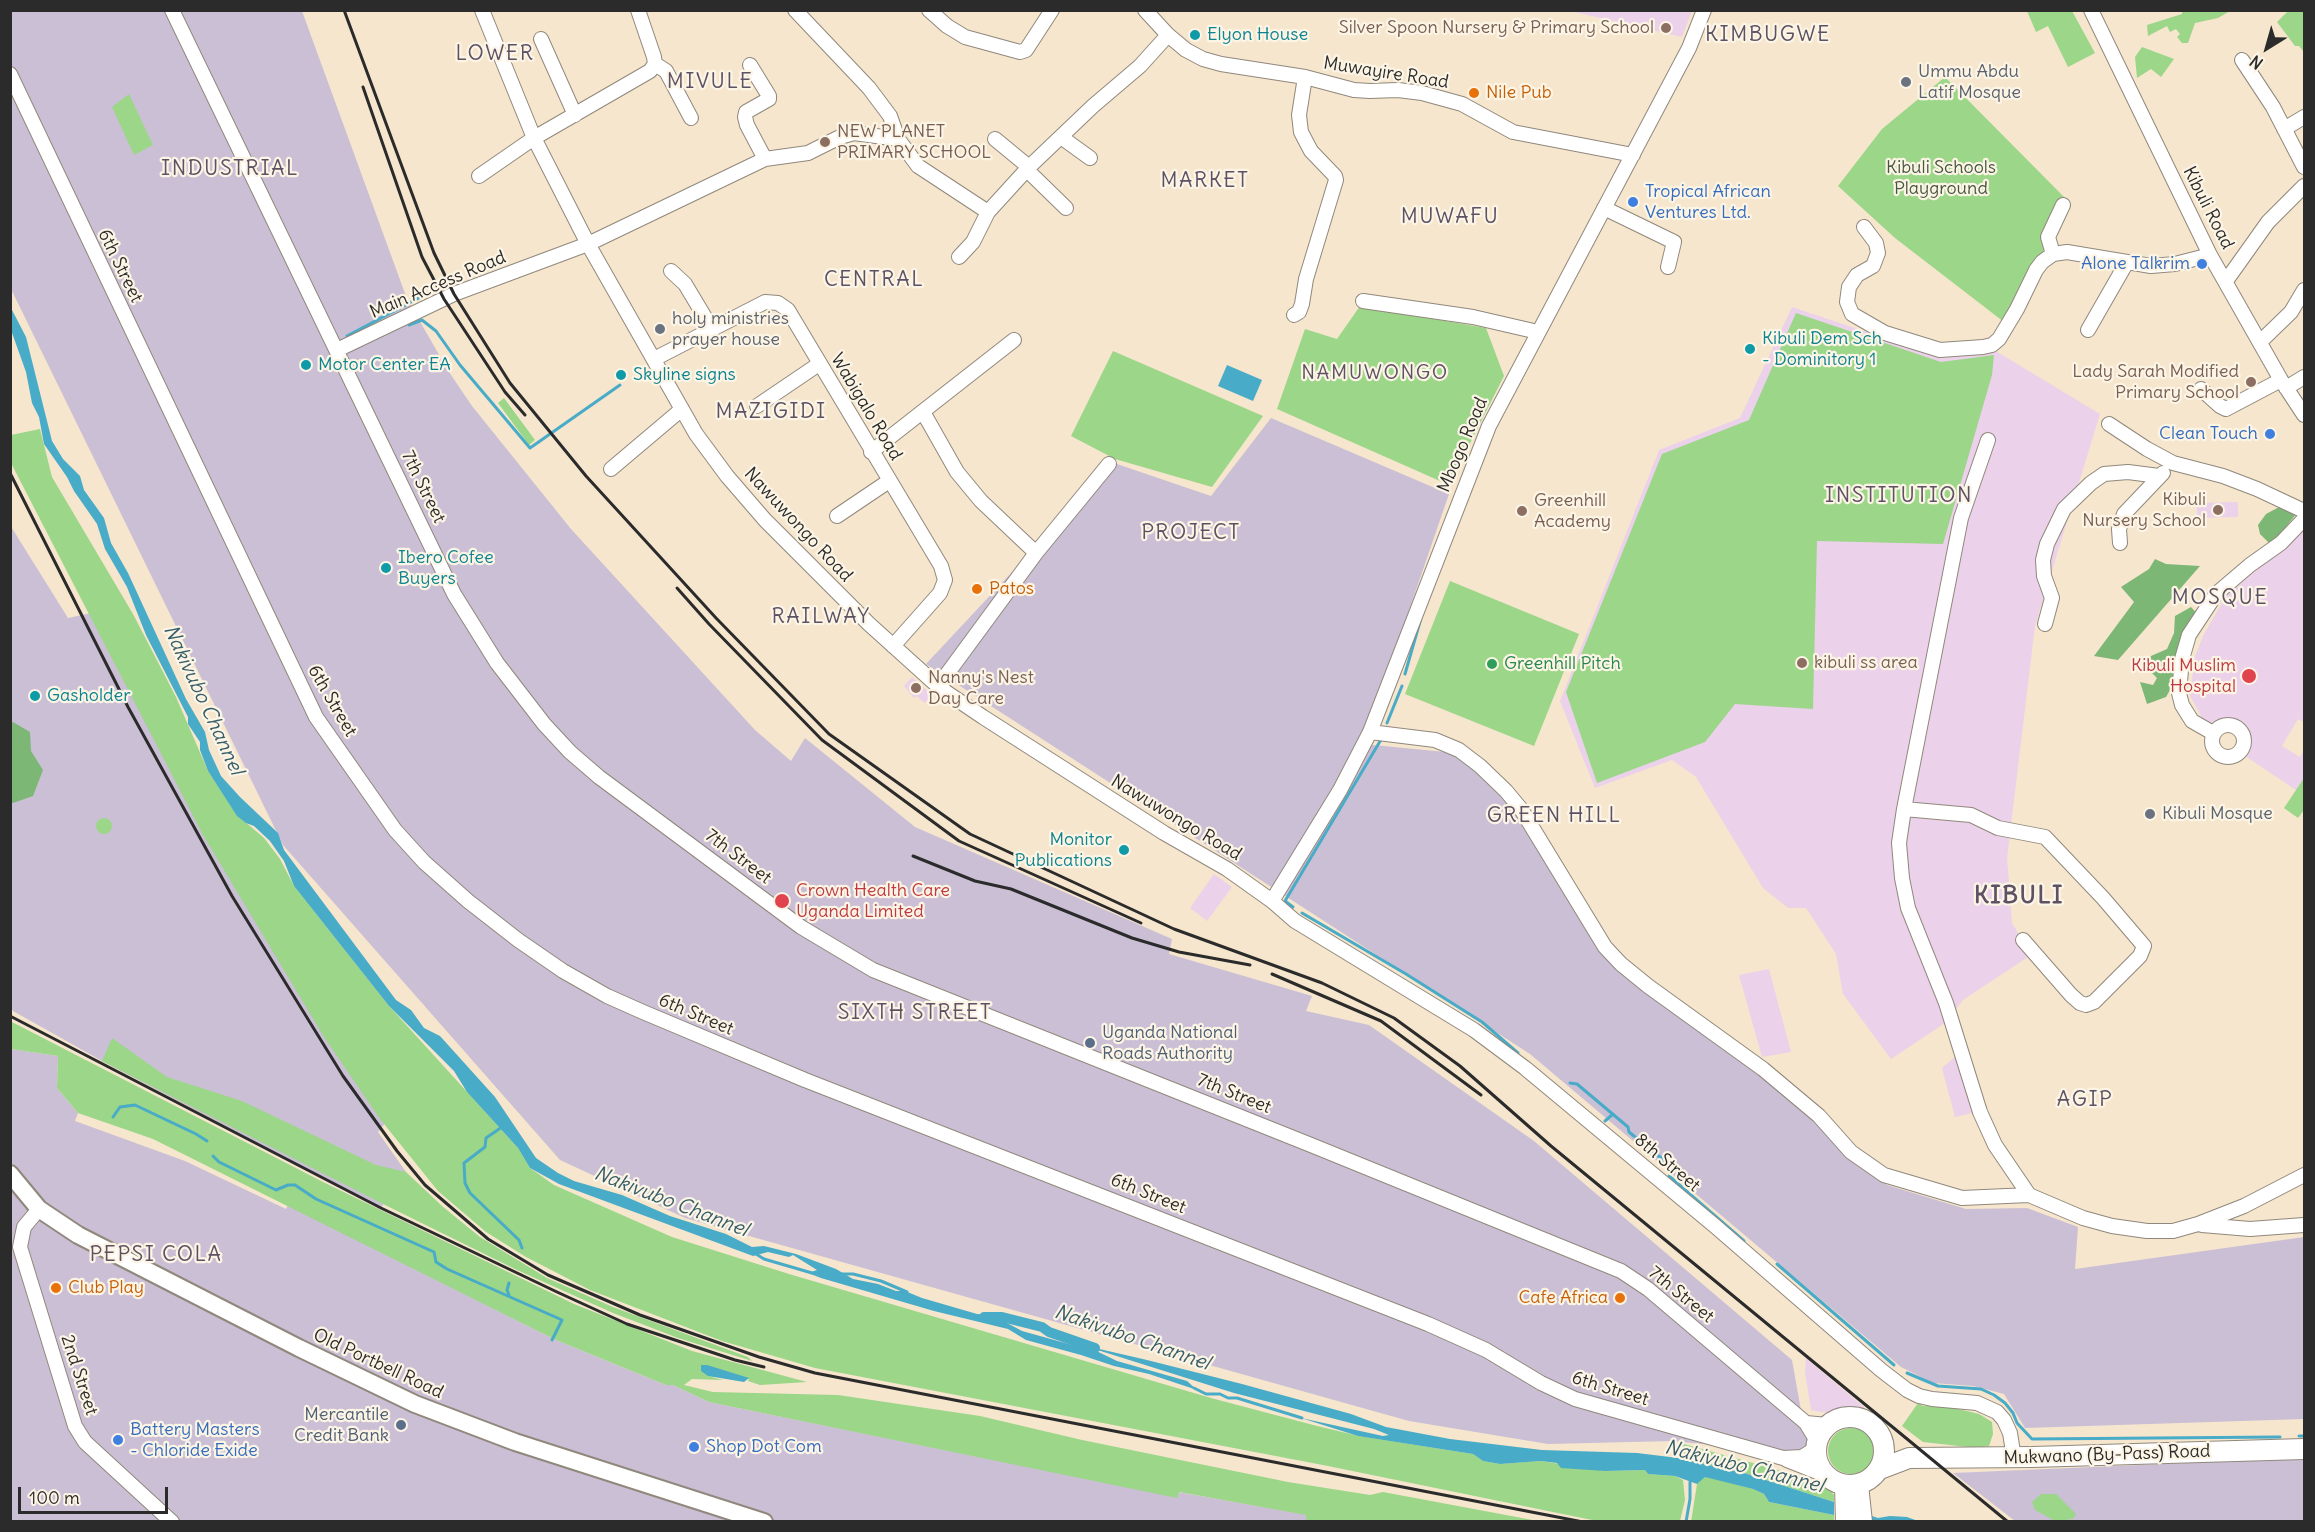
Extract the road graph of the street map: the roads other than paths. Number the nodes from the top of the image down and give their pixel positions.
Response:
1 (172, 10) edge
2 (482, 10) edge
3 (638, 10) edge
4 (795, 10) edge
5 (929, 10) edge
6 (1052, 10) edge
7 (1145, 10) edge
8 (1704, 10) edge
9 (2091, 10) edge
10 (1168, 35) junction
11 (541, 39) dead end
12 (2242, 60) dead end
13 (655, 64) junction
14 (750, 65) dead end
15 (10, 74) edge
16 (1305, 77) junction
17 (575, 115) junction
18 (2304, 117) edge
19 (692, 118) dead end
20 (2284, 129) junction
21 (1061, 137) junction
22 (534, 138) junction
23 (898, 139) junction
24 (995, 139) dead end
25 (1633, 155) junction
26 (1090, 158) dead end
27 (765, 159) junction
28 (2304, 167) edge
29 (1028, 168) junction
30 (479, 176) dead end
31 (2304, 186) edge
32 (2063, 205) dead end
33 (1066, 208) dead end
34 (1604, 208) junction
35 (988, 212) junction
36 (1864, 227) dead end
37 (588, 244) junction
38 (2053, 254) junction
39 (2210, 255) junction
40 (959, 257) dead end
41 (2127, 262) junction
42 (1668, 267) dead end
43 (671, 271) dead end
44 (2226, 281) junction
45 (2304, 290) edge
46 (1363, 301) dead end
47 (1294, 315) dead end
48 (712, 329) junction
49 (2088, 330) dead end
50 (1538, 332) junction
51 (1014, 340) dead end
52 (2260, 342) junction
53 (337, 350) junction
54 (654, 359) junction
55 (819, 364) junction
56 (2304, 377) edge
57 (2283, 384) junction
58 (2201, 389) dead end
59 (757, 406) dead end
60 (682, 409) junction
61 (923, 412) junction
62 (2304, 415) edge
63 (2109, 424) dead end
64 (1988, 440) dead end
65 (871, 452) junction
66 (2173, 463) junction
67 (1108, 464) dead end
68 (611, 469) dead end
69 (2159, 476) junction
70 (889, 481) junction
71 (2304, 511) edge
72 (837, 516) dead end
73 (2304, 519) edge
74 (2120, 543) dead end
75 (1036, 553) junction
76 (2045, 624) dead end
77 (893, 646) junction
78 (940, 688) junction
79 (1370, 732) junction
80 (2213, 733) junction
81 (1904, 809) junction
82 (1272, 901) junction
83 (2023, 940) dead end
84 (10, 1174) edge
85 (2304, 1176) edge
86 (2029, 1194) junction
87 (39, 1209) junction
88 (2198, 1224) junction
89 (2304, 1225) edge
90 (1820, 1438) junction
91 (1881, 1438) junction
92 (2304, 1449) edge
93 (1783, 1458) junction
94 (1909, 1458) junction
95 (2014, 1458) junction
96 (1880, 1469) junction
97 (1825, 1475) junction
98 (1853, 1504) edge
99 (172, 1521) edge
100 (764, 1521) edge

1 - 53 street, 7th Street
2 - 22 street, Nawuwongo Road
3 - 13 street
4 - 23 street
5 - 6 street
7 - 10 street, Muwayire Road
8 - 25 street, Mbogo Road
9 - 39 street, Kibuli Road
10 - 16 street, Muwayire Road
10 - 21 street
11 - 17 street
12 - 20 street
13 - 17 street
13 - 19 street
14 - 27 street
15 - 93 street, 6th Street
16 - 25 street, Muwayire Road
16 - 47 street
17 - 22 street
18 - 20 street
20 - 28 street
21 - 26 street
21 - 29 street
22 - 30 street
22 - 37 street, Nawuwongo Road
23 - 27 street, Main Access Road
23 - 35 street
24 - 29 street
25 - 34 street, Mbogo Road
27 - 37 street, Main Access Road
29 - 33 street
29 - 35 street
31 - 44 street
32 - 38 street
34 - 42 street
34 - 50 street, Mbogo Road
35 - 40 street
36 - 38 street
37 - 53 street, Main Access Road
37 - 54 street, Nawuwongo Road
38 - 41 street
39 - 41 street
39 - 44 street, Kibuli Road
41 - 49 street
43 - 48 street
44 - 52 street, Kibuli Road
45 - 52 street
46 - 50 street
48 - 54 street, Wabigalo Road
48 - 55 street, Wabigalo Road
50 - 79 street, Mbogo Road
51 - 61 street
52 - 57 street, Kibuli Road
53 - 90 street, 7th Street
54 - 60 street, Nawuwongo Road
55 - 59 street
55 - 65 street, Wabigalo Road
56 - 57 street
57 - 58 street
57 - 62 street, Kibuli Road
60 - 68 street
60 - 77 street, Nawuwongo Road
61 - 65 street
61 - 75 street
63 - 66 street
64 - 81 street
65 - 70 street, Wabigalo Road
66 - 69 street
66 - 71 street
67 - 75 street
69 - 74 street
69 - 76 street
70 - 72 street
70 - 77 street, Wabigalo Road
73 - 80 street
75 - 78 street
77 - 78 street, Nawuwongo Road
78 - 82 street, Nawuwongo Road
79 - 82 street, Mbogo Road
79 - 86 street
80 - 80 street
81 - 83 street
81 - 86 street
82 - 95 street, 8th Street
84 - 87 main road, Old Portbell Road
85 - 88 street
86 - 88 street
87 - 99 street, 2nd Street
87 - 100 main road, Old Portbell Road
88 - 89 street
90 - 91 highway
90 - 93 street, 6th Street
90 - 97 highway
91 - 94 highway
91 - 96 highway
92 - 95 highway, Mukwano (By-Pass) Road
93 - 97 street
94 - 95 highway, Mukwano (By-Pass) Road
94 - 96 highway
96 - 98 highway
97 - 98 highway

